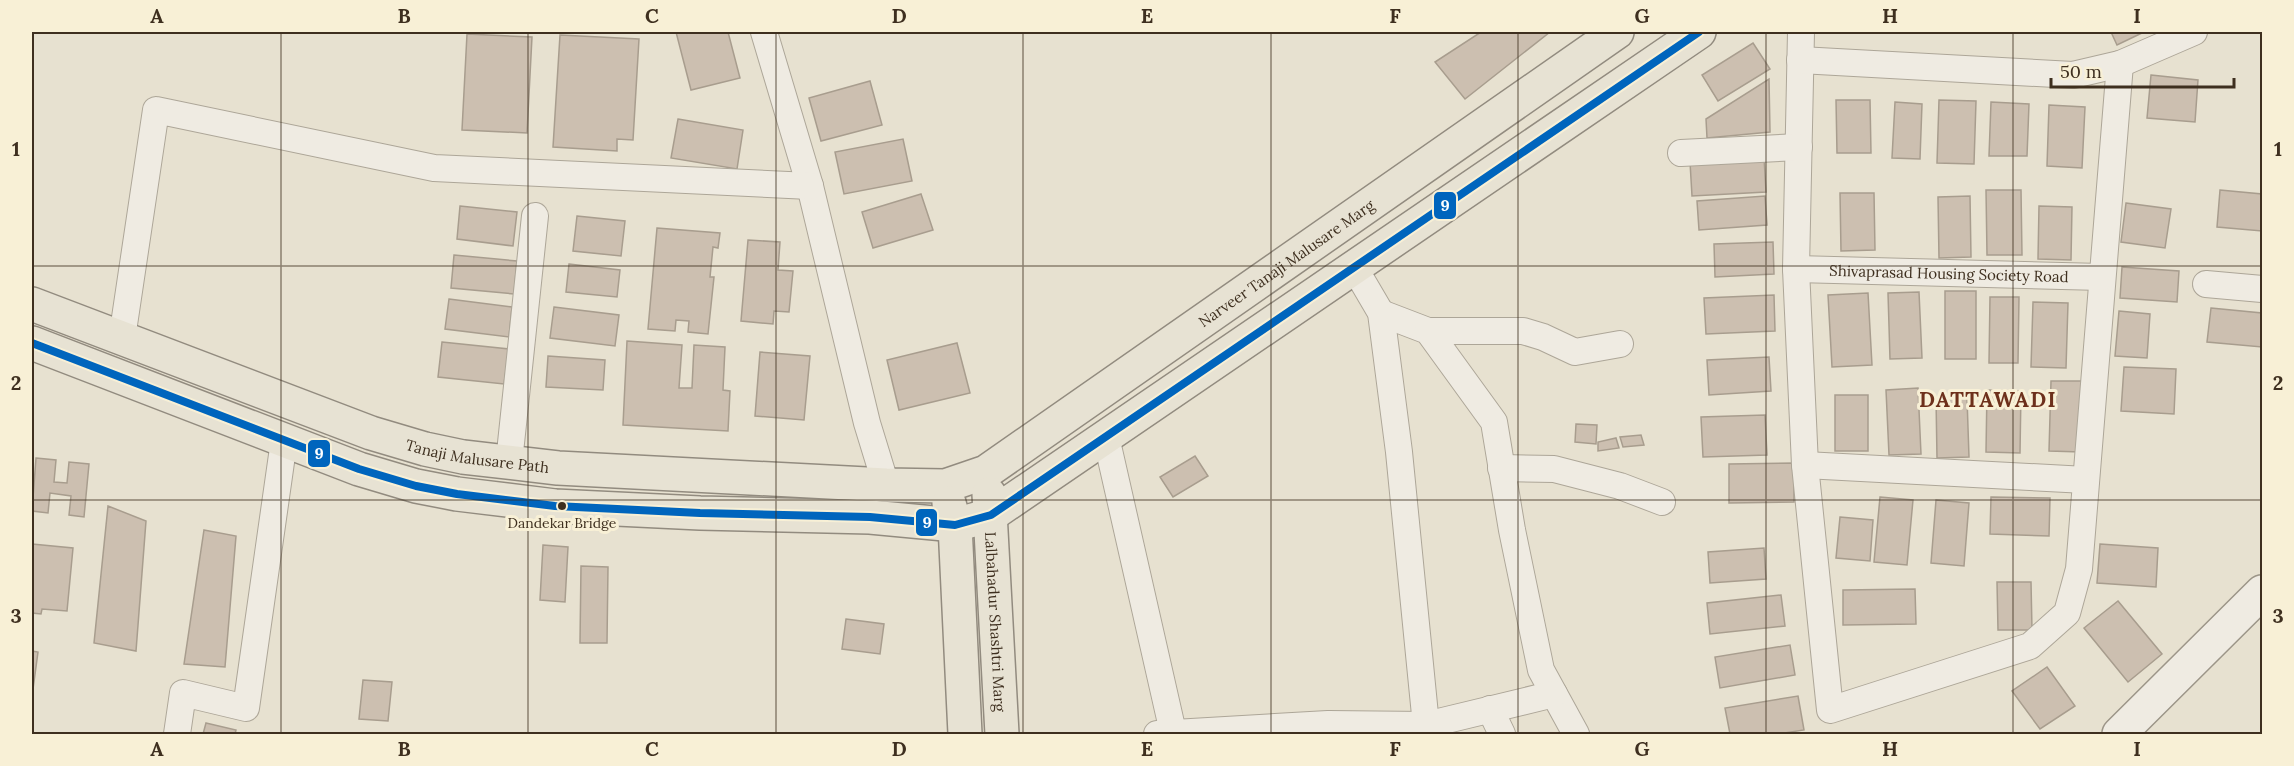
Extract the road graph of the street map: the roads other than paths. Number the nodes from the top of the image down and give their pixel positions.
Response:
1 (764, 32) edge
2 (1617, 32) edge
3 (1700, 32) edge
4 (1801, 32) edge
5 (2194, 32) edge
6 (1800, 60) junction
7 (2120, 64) junction
8 (1799, 147) junction
9 (1681, 153) dead end
10 (810, 186) junction
11 (1362, 210) junction
12 (536, 216) dead end
13 (1389, 244) junction
14 (1354, 267) junction
15 (1796, 269) junction
16 (2102, 278) junction
17 (2206, 284) dead end
18 (2262, 289) edge
19 (32, 304) edge
20 (1381, 312) junction
21 (1428, 331) junction
22 (122, 338) junction
23 (32, 343) edge
24 (1620, 344) dead end
25 (1106, 437) junction
26 (284, 441) junction
27 (509, 462) junction
28 (1805, 465) junction
29 (1501, 468) junction
30 (622, 471) junction
31 (986, 472) junction
32 (2086, 480) junction
33 (947, 485) junction
34 (886, 486) junction
35 (1662, 502) dead end
36 (621, 510) junction
37 (991, 515) junction
38 (955, 525) junction
39 (2262, 592) edge
40 (1554, 694) junction
41 (1490, 709) junction
42 (1426, 725) junction
43 (1165, 733) edge
44 (177, 735) edge
45 (966, 735) edge
46 (1002, 735) edge
47 (1502, 735) edge
48 (1576, 735) edge
49 (2119, 735) edge

1 - 10 street
2 - 11 main road, Narveer Tanaji Malusare Marg
3 - 13 main road
4 - 6 street
5 - 7 street
6 - 7 street
6 - 8 street
7 - 16 street
8 - 9 street
8 - 15 street
10 - 22 street
10 - 34 street
11 - 13 main road
11 - 31 main road, Narveer Tanaji Malusare Marg
12 - 27 street
13 - 14 main road
14 - 20 street
14 - 25 main road
15 - 16 street, Shivaprasad Housing Society Road
15 - 28 street
16 - 32 street
17 - 18 street
19 - 22 main road, Tanaji Malusare Path
20 - 21 street
20 - 42 street
21 - 24 street
21 - 29 street
22 - 27 main road, Tanaji Malusare Path
23 - 26 main road
25 - 37 main road
25 - 43 street
26 - 36 main road
26 - 44 street
27 - 30 main road, Tanaji Malusare Path
28 - 32 street
28 - 32 street
29 - 35 street
29 - 40 street
30 - 34 main road, Tanaji Malusare Path
30 - 36 main road
31 - 33 main road, Narveer Tanaji Malusare Marg
31 - 37 main road, Lalbahadur Shashtri Marg
33 - 34 main road, Tanaji Malusare Path
33 - 38 main road
36 - 38 main road
37 - 38 main road
37 - 46 main road, Lalbahadur Shashtri Marg
38 - 45 main road
39 - 49 street
40 - 41 street
40 - 48 street
41 - 42 street
41 - 47 street
42 - 43 street

